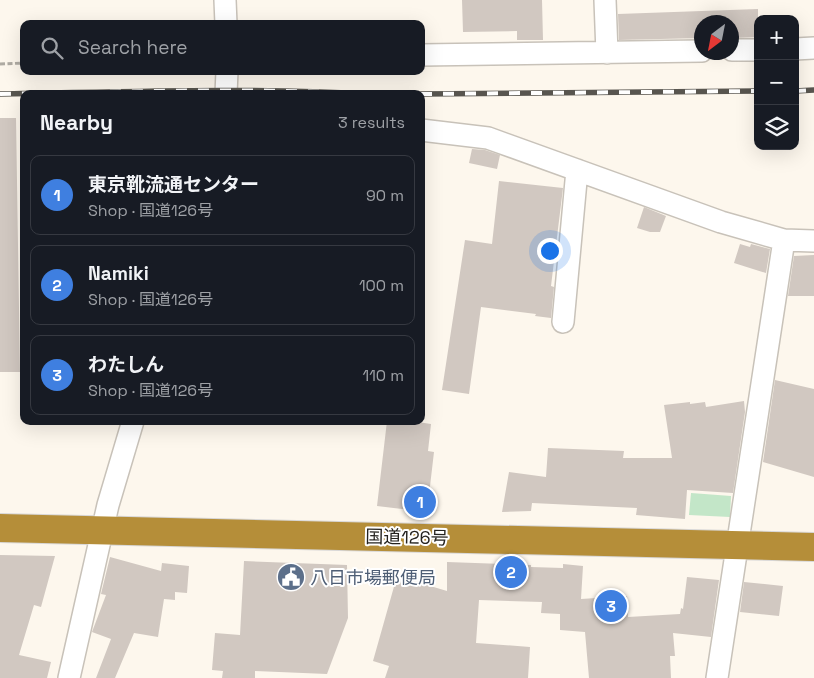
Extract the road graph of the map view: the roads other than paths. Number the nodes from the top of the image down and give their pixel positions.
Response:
1 (225, 0) edge
2 (605, 0) edge
3 (226, 20) edge
4 (814, 48) edge
5 (799, 49) edge
6 (739, 50) edge
7 (754, 50) edge
8 (694, 51) edge
9 (608, 53) junction
10 (425, 55) edge
11 (227, 75) edge
12 (226, 90) edge
13 (425, 130) edge
14 (577, 170) junction
15 (784, 240) junction
16 (814, 241) edge
17 (563, 322) dead end
18 (132, 425) edge
19 (0, 528) edge
20 (103, 530) junction
21 (737, 546) junction
22 (814, 547) edge
23 (68, 678) edge
24 (717, 678) edge

1 - 3 street
2 - 9 street
4 - 5 street
6 - 7 street
8 - 9 street
9 - 10 street
11 - 12 street
13 - 14 street
14 - 15 street
14 - 17 street
15 - 16 street
15 - 21 street
18 - 20 street
19 - 20 highway, 国道126号
20 - 21 highway, 国道126号
20 - 23 street
21 - 22 highway, 国道126号
21 - 24 street

